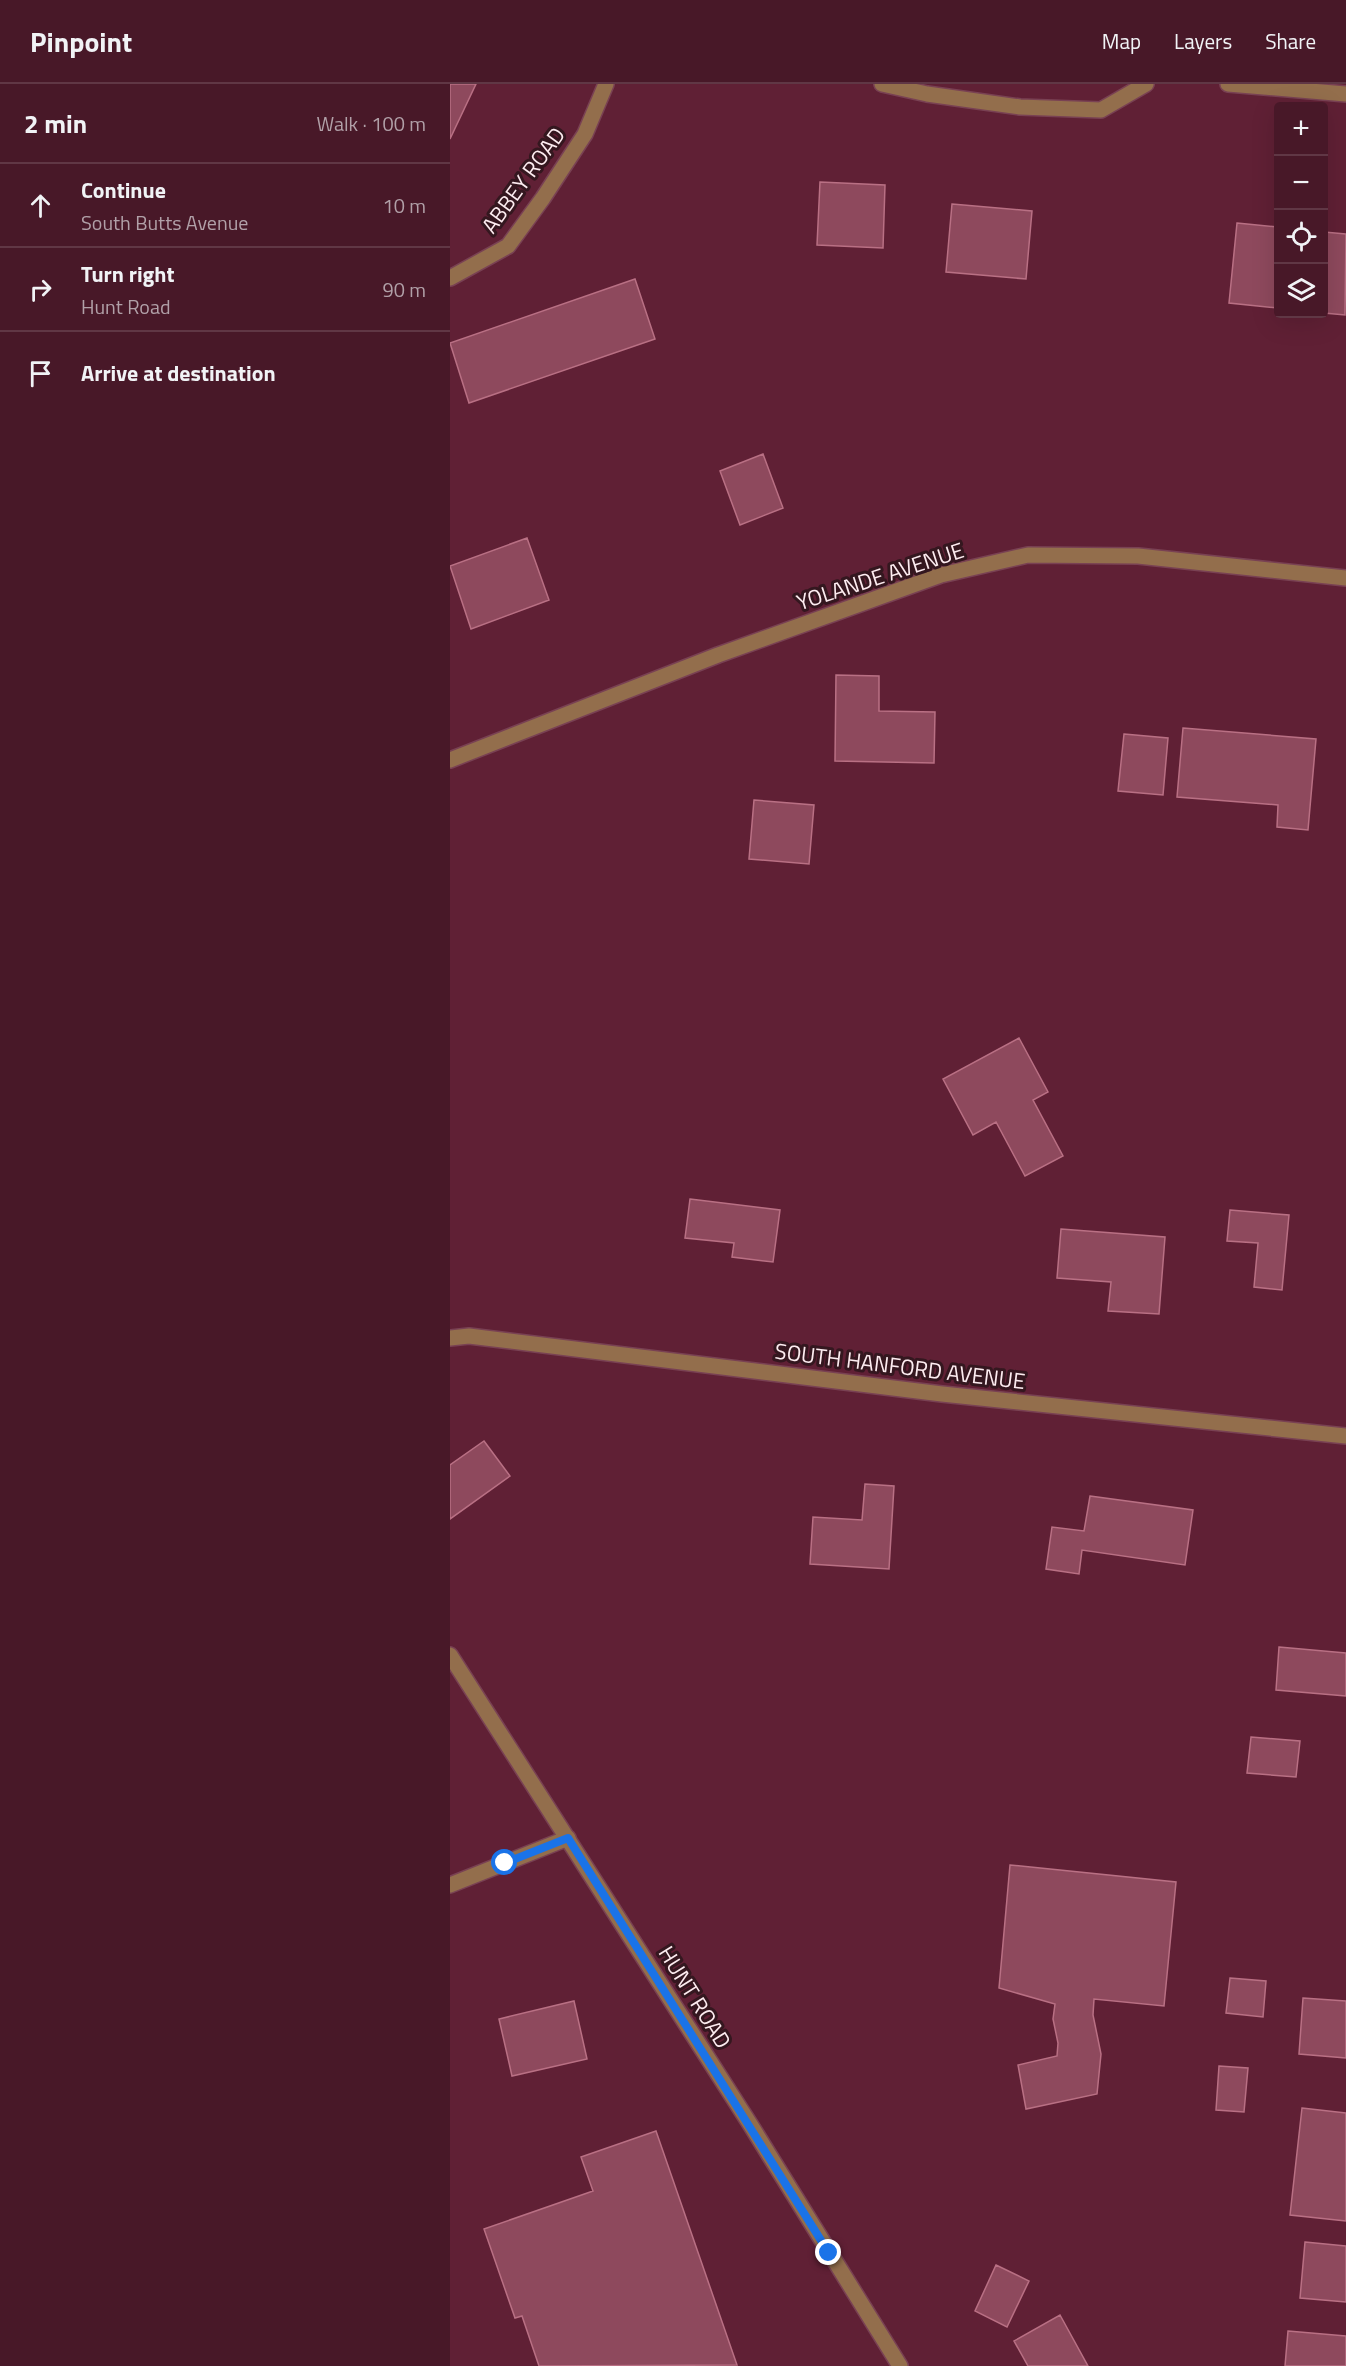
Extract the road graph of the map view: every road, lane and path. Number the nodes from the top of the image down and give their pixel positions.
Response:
1 (606, 84) edge
2 (882, 84) edge
3 (1146, 84) edge
4 (1228, 84) edge
5 (1346, 94) edge
6 (450, 278) edge
7 (1346, 578) edge
8 (450, 760) edge
9 (450, 1338) edge
10 (1346, 1436) edge
11 (450, 1655) edge
12 (568, 1838) junction
13 (450, 1885) edge
14 (900, 2366) edge

1 - 6 street, ABBEY ROAD
2 - 3 street
4 - 5 street
7 - 8 street, YOLANDE AVENUE
9 - 10 street, SOUTH HANFORD AVENUE
11 - 12 street, HUNT ROAD
12 - 13 street
12 - 14 street, HUNT ROAD

